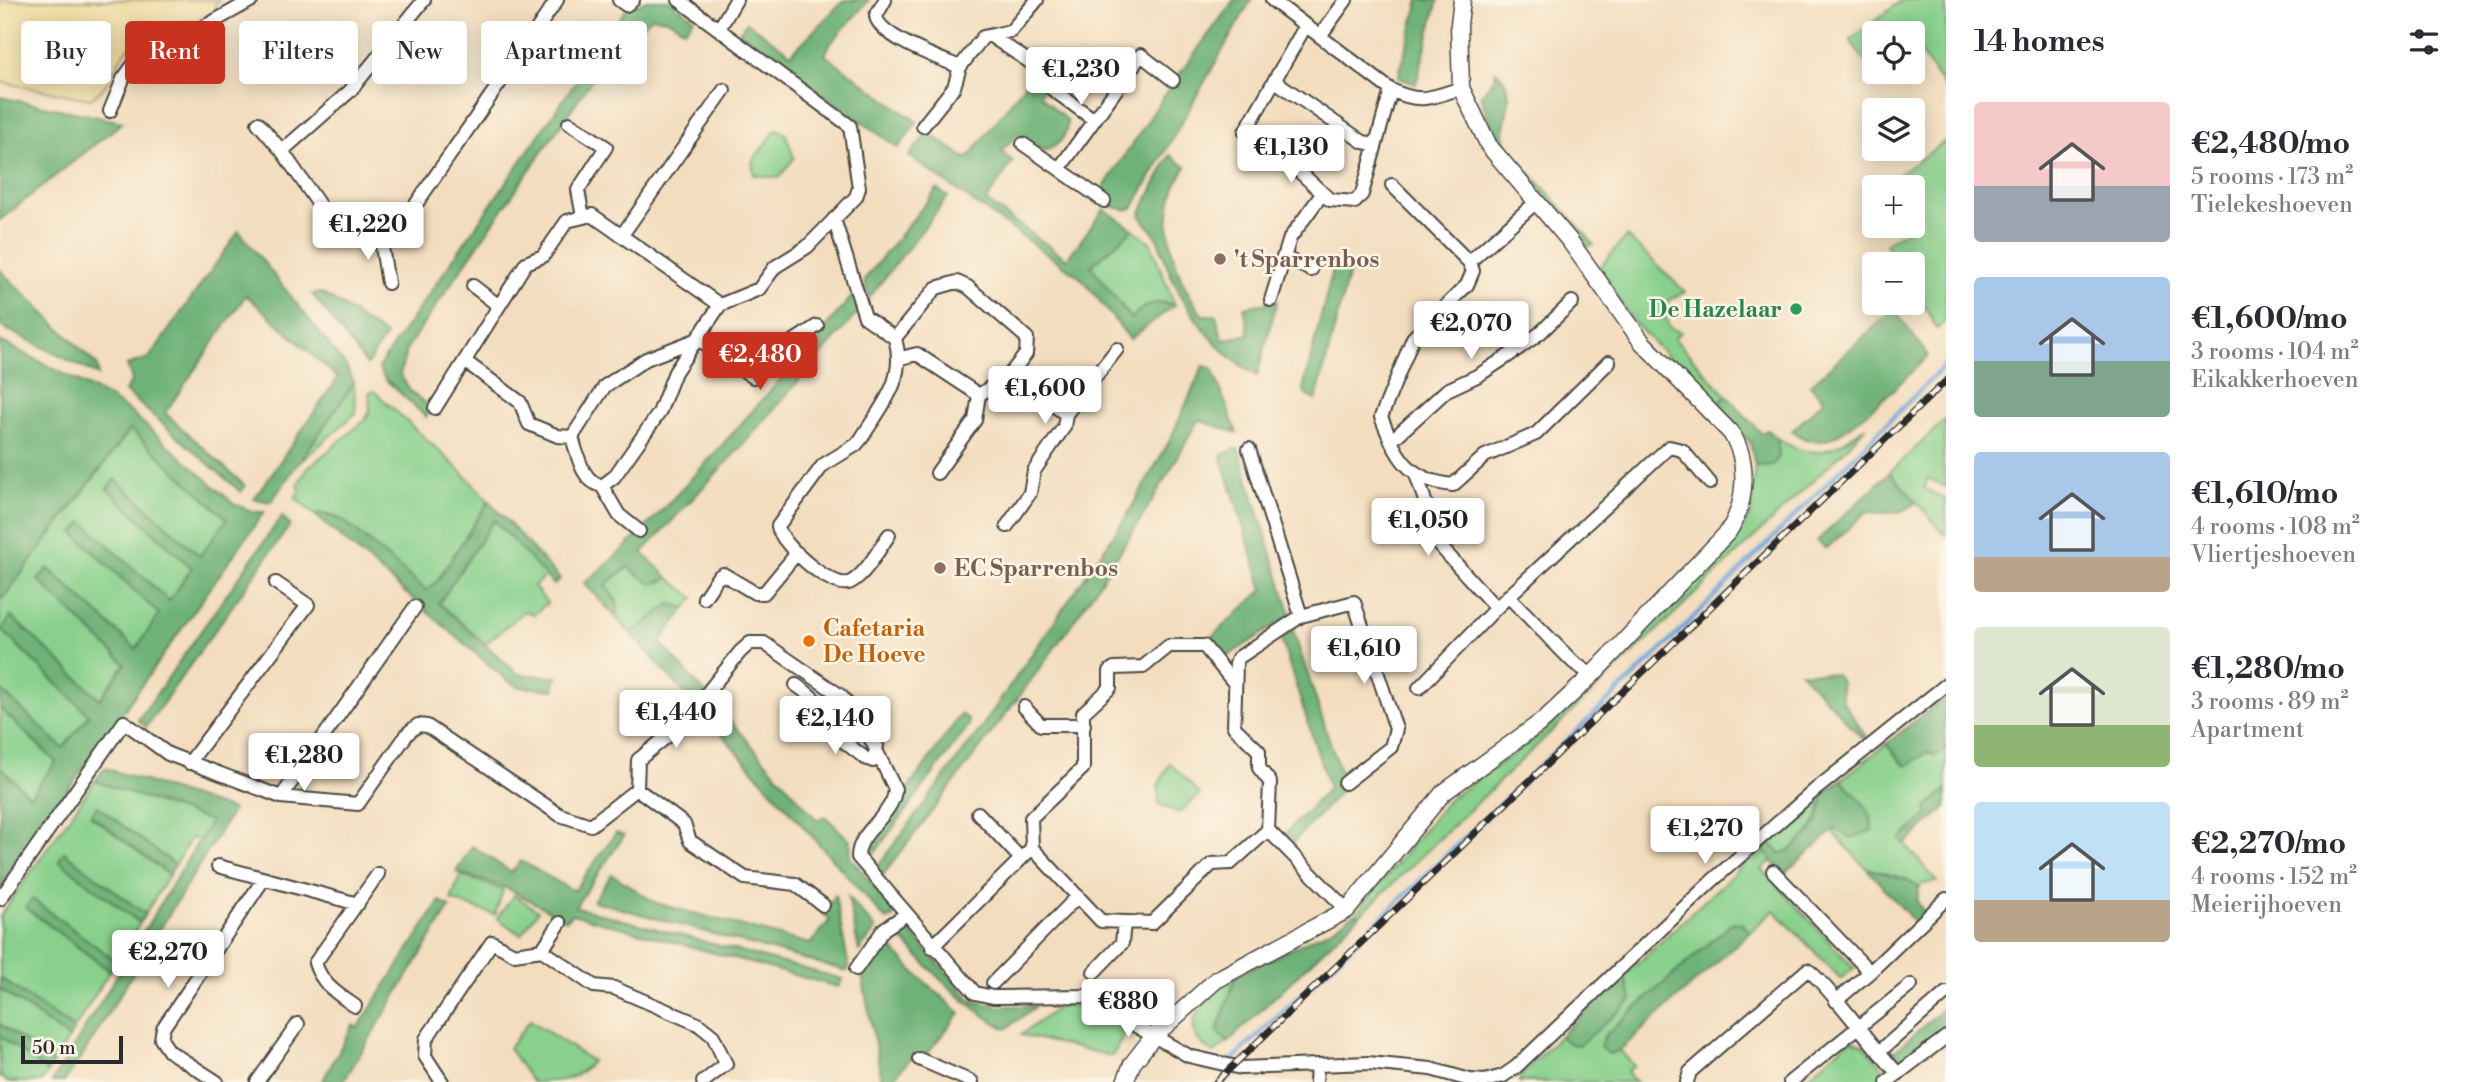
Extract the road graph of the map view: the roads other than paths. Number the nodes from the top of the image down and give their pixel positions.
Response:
1 (252, 0) edge
2 (424, 0) edge
3 (557, 0) edge
4 (679, 0) edge
5 (736, 0) edge
6 (885, 0) edge
7 (1037, 0) edge
8 (1272, 0) edge
9 (1346, 0) edge
10 (1462, 0) edge
11 (1306, 25) junction
12 (719, 29) junction
13 (991, 36) junction
14 (1320, 36) junction
15 (960, 67) junction
16 (1173, 80) dead end
17 (1275, 81) junction
18 (1461, 88) junction
19 (724, 90) dead end
20 (1391, 90) junction
21 (110, 111) dead end
22 (1093, 119) junction
23 (258, 123) dead end
24 (569, 123) dead end
25 (923, 126) dead end
26 (1023, 144) dead end
27 (1375, 144) junction
28 (282, 150) junction
29 (1059, 169) junction
30 (1392, 185) dead end
31 (1322, 194) junction
32 (1104, 201) dead end
33 (1535, 203) junction
34 (583, 217) junction
35 (834, 219) junction
36 (380, 235) junction
37 (622, 235) junction
38 (1283, 257) junction
39 (1469, 262) junction
40 (1311, 270) dead end
41 (388, 283) dead end
42 (474, 286) dead end
43 (1271, 300) dead end
44 (1572, 302) dead end
45 (720, 305) junction
46 (499, 306) junction
47 (817, 327) dead end
48 (895, 338) junction
49 (698, 339) junction
50 (1116, 349) dead end
51 (901, 358) junction
52 (467, 362) junction
53 (1609, 362) dead end
54 (1009, 375) junction
55 (979, 396) junction
56 (435, 408) dead end
57 (1066, 414) junction
58 (572, 437) junction
59 (1391, 441) junction
60 (1249, 449) dead end
61 (937, 473) dead end
62 (1416, 474) junction
63 (1710, 483) dead end
64 (602, 486) junction
65 (1007, 526) dead end
66 (639, 531) dead end
67 (890, 536) dead end
68 (797, 553) junction
69 (276, 583) dead end
70 (1508, 596) junction
71 (704, 598) dead end
72 (415, 607) dead end
73 (1496, 608) junction
74 (1301, 615) junction
75 (1592, 675) junction
76 (1235, 684) junction
77 (796, 685) dead end
78 (1946, 685) edge
79 (1419, 688) dead end
80 (1024, 707) dead end
81 (1084, 725) junction
82 (877, 746) junction
83 (189, 763) junction
84 (1345, 783) dead end
85 (637, 789) junction
86 (281, 797) junction
87 (978, 813) dead end
88 (1268, 830) junction
89 (1032, 848) junction
90 (1021, 859) junction
91 (218, 866) dead end
92 (1773, 871) dead end
93 (378, 874) dead end
94 (263, 880) junction
95 (1078, 896) junction
96 (0, 899) edge
97 (1946, 899) edge
98 (358, 904) junction
99 (823, 905) dead end
100 (1347, 910) junction
101 (905, 915) junction
102 (1124, 922) junction
103 (560, 923) dead end
104 (932, 947) junction
105 (542, 950) junction
106 (856, 969) dead end
107 (1094, 972) dead end
108 (1871, 972) junction
109 (993, 983) dead end
110 (1911, 985) dead end
111 (1946, 993) edge
112 (1836, 1001) junction
113 (355, 1006) dead end
114 (298, 1024) dead end
115 (1858, 1028) junction
116 (1153, 1037) junction
117 (1946, 1037) edge
118 (1879, 1052) junction
119 (919, 1059) dead end
120 (1317, 1065) junction
121 (1898, 1074) junction
122 (1505, 1079) edge
123 (217, 1082) edge
124 (257, 1082) edge
125 (442, 1082) edge
126 (703, 1082) edge
127 (972, 1082) edge
128 (1125, 1082) edge
129 (1315, 1082) edge
130 (1686, 1082) edge
131 (1790, 1082) edge
132 (1887, 1082) edge

1 - 21 street
2 - 28 street
3 - 36 street
4 - 12 street
5 - 12 street
6 - 15 street
7 - 13 street
8 - 11 street
9 - 14 street
10 - 18 street
11 - 14 street
11 - 17 street
12 - 35 street
13 - 15 street
13 - 22 street
14 - 20 street
15 - 25 street
16 - 22 street
17 - 27 street
17 - 31 street
18 - 20 street
18 - 33 street
19 - 37 street
20 - 27 street
22 - 29 street
23 - 28 street
24 - 34 street
26 - 29 street
27 - 31 street
28 - 36 street
29 - 32 street
30 - 39 street
31 - 38 street
33 - 39 street
33 - 75 street
34 - 37 street
34 - 46 street
35 - 45 street
35 - 48 street
36 - 41 street
37 - 45 street
38 - 40 street
38 - 43 street
39 - 59 street
42 - 46 street
44 - 59 street
45 - 49 street
46 - 52 street
47 - 49 street
48 - 51 street
48 - 54 street
49 - 58 street
49 - 64 street
50 - 57 street
51 - 55 street
51 - 68 street
52 - 56 street
52 - 58 street
53 - 62 street
54 - 55 street
54 - 57 street
55 - 61 street
57 - 65 street
58 - 64 street
59 - 62 street
60 - 74 street
62 - 73 street
63 - 70 street
64 - 66 street
67 - 68 street
68 - 71 street
69 - 83 street
70 - 73 street
70 - 75 street
72 - 86 street
73 - 79 street
74 - 76 street
74 - 84 street
75 - 100 street
76 - 81 street
76 - 88 street
77 - 82 street
78 - 122 street
80 - 81 street
81 - 89 street
82 - 85 street
82 - 101 street
83 - 86 street
83 - 96 street
85 - 86 street
85 - 99 street
87 - 90 street
88 - 100 street
88 - 102 street
89 - 90 street
89 - 95 street
90 - 104 street
91 - 94 street
92 - 108 street
93 - 98 street
94 - 98 street
94 - 123 street
95 - 102 street
95 - 109 street
97 - 108 street
98 - 113 street
100 - 116 street
101 - 104 street
101 - 106 street
102 - 107 street
103 - 105 street
104 - 116 street
105 - 125 street
105 - 126 street
108 - 112 street
110 - 115 street
111 - 118 street
112 - 115 street
112 - 130 street
114 - 124 street
115 - 118 street
115 - 131 street
116 - 120 street
116 - 128 street
117 - 121 street
118 - 121 street
119 - 127 street
120 - 122 street
120 - 129 street
121 - 132 street

